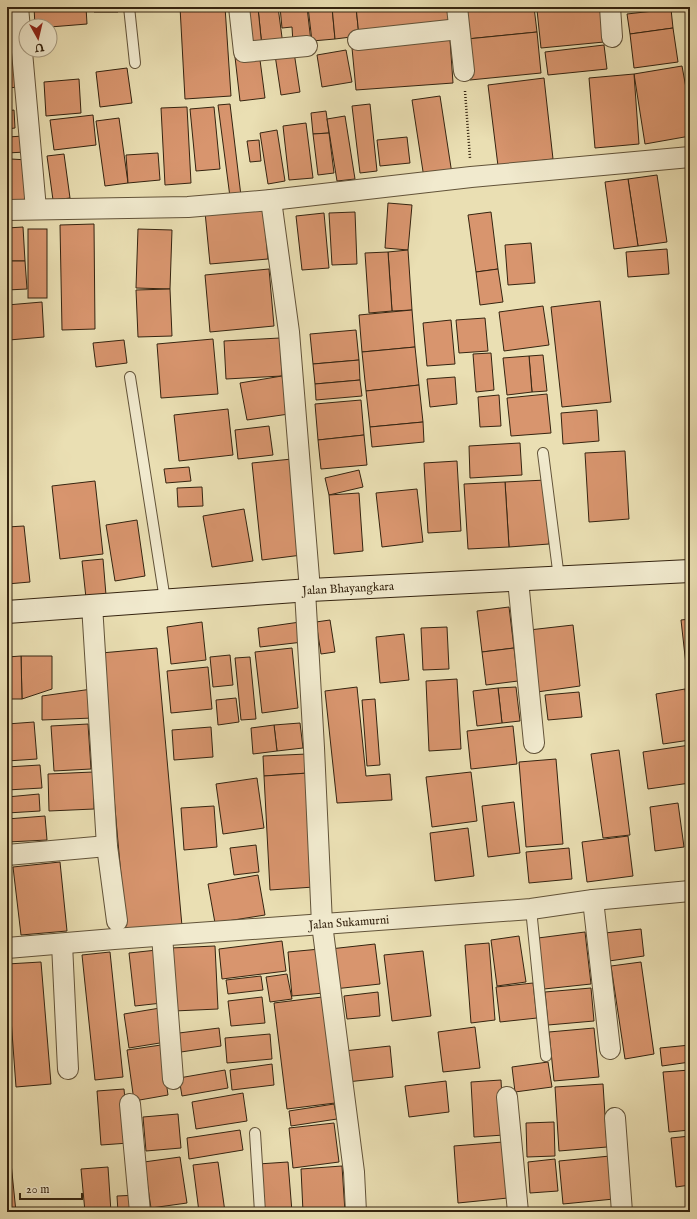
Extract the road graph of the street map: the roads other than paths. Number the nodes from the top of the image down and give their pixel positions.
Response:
1 (18, 7) edge
2 (129, 7) edge
3 (239, 7) edge
4 (456, 7) edge
5 (610, 7) edge
6 (459, 29) junction
7 (612, 37) dead end
8 (358, 40) dead end
9 (306, 46) dead end
10 (135, 63) dead end
11 (464, 71) road end
12 (690, 157) edge
13 (271, 200) junction
14 (7, 210) edge
15 (36, 210) junction
16 (130, 377) dead end
17 (543, 453) dead end
18 (690, 571) edge
19 (559, 578) junction
20 (518, 580) junction
21 (308, 590) junction
22 (165, 600) junction
23 (92, 605) junction
24 (7, 612) edge
25 (534, 743) dead end
26 (107, 846) junction
27 (7, 855) edge
28 (690, 891) edge
29 (593, 900) junction
30 (531, 909) junction
31 (118, 921) dead end
32 (322, 924) junction
33 (162, 936) junction
34 (62, 944) junction
35 (7, 945) edge
36 (610, 1049) dead end
37 (546, 1056) dead end
38 (68, 1069) dead end
39 (173, 1079) dead end
40 (507, 1097) dead end
41 (130, 1104) dead end
42 (615, 1118) dead end
43 (255, 1134) dead end
44 (140, 1212) edge
45 (260, 1212) edge
46 (356, 1212) edge
47 (518, 1212) edge
48 (622, 1212) edge

1 - 15 street
2 - 10 lane
3 - 9 street
4 - 6 street
5 - 7 street
6 - 8 street
6 - 11 street
12 - 13 street
13 - 15 street
13 - 21 street
14 - 15 street
16 - 22 lane
17 - 19 lane
18 - 19 main road, Jalan Bhayangkara
19 - 20 main road, Jalan Bhayangkara
20 - 21 main road, Jalan Bhayangkara
20 - 25 street
21 - 22 main road, Jalan Bhayangkara
21 - 32 street
22 - 23 main road, Jalan Bhayangkara
23 - 24 main road, Jalan Bhayangkara
23 - 26 street
26 - 27 street
26 - 31 street
28 - 29 street, Jalan Sukamurni
29 - 30 street, Jalan Sukamurni
29 - 36 street
30 - 32 street, Jalan Sukamurni
30 - 37 lane
32 - 33 street, Jalan Sukamurni
32 - 46 street
33 - 34 street, Jalan Sukamurni
33 - 39 street
34 - 35 street, Jalan Sukamurni
34 - 38 street
40 - 47 street
41 - 44 street
42 - 48 street
43 - 45 lane

